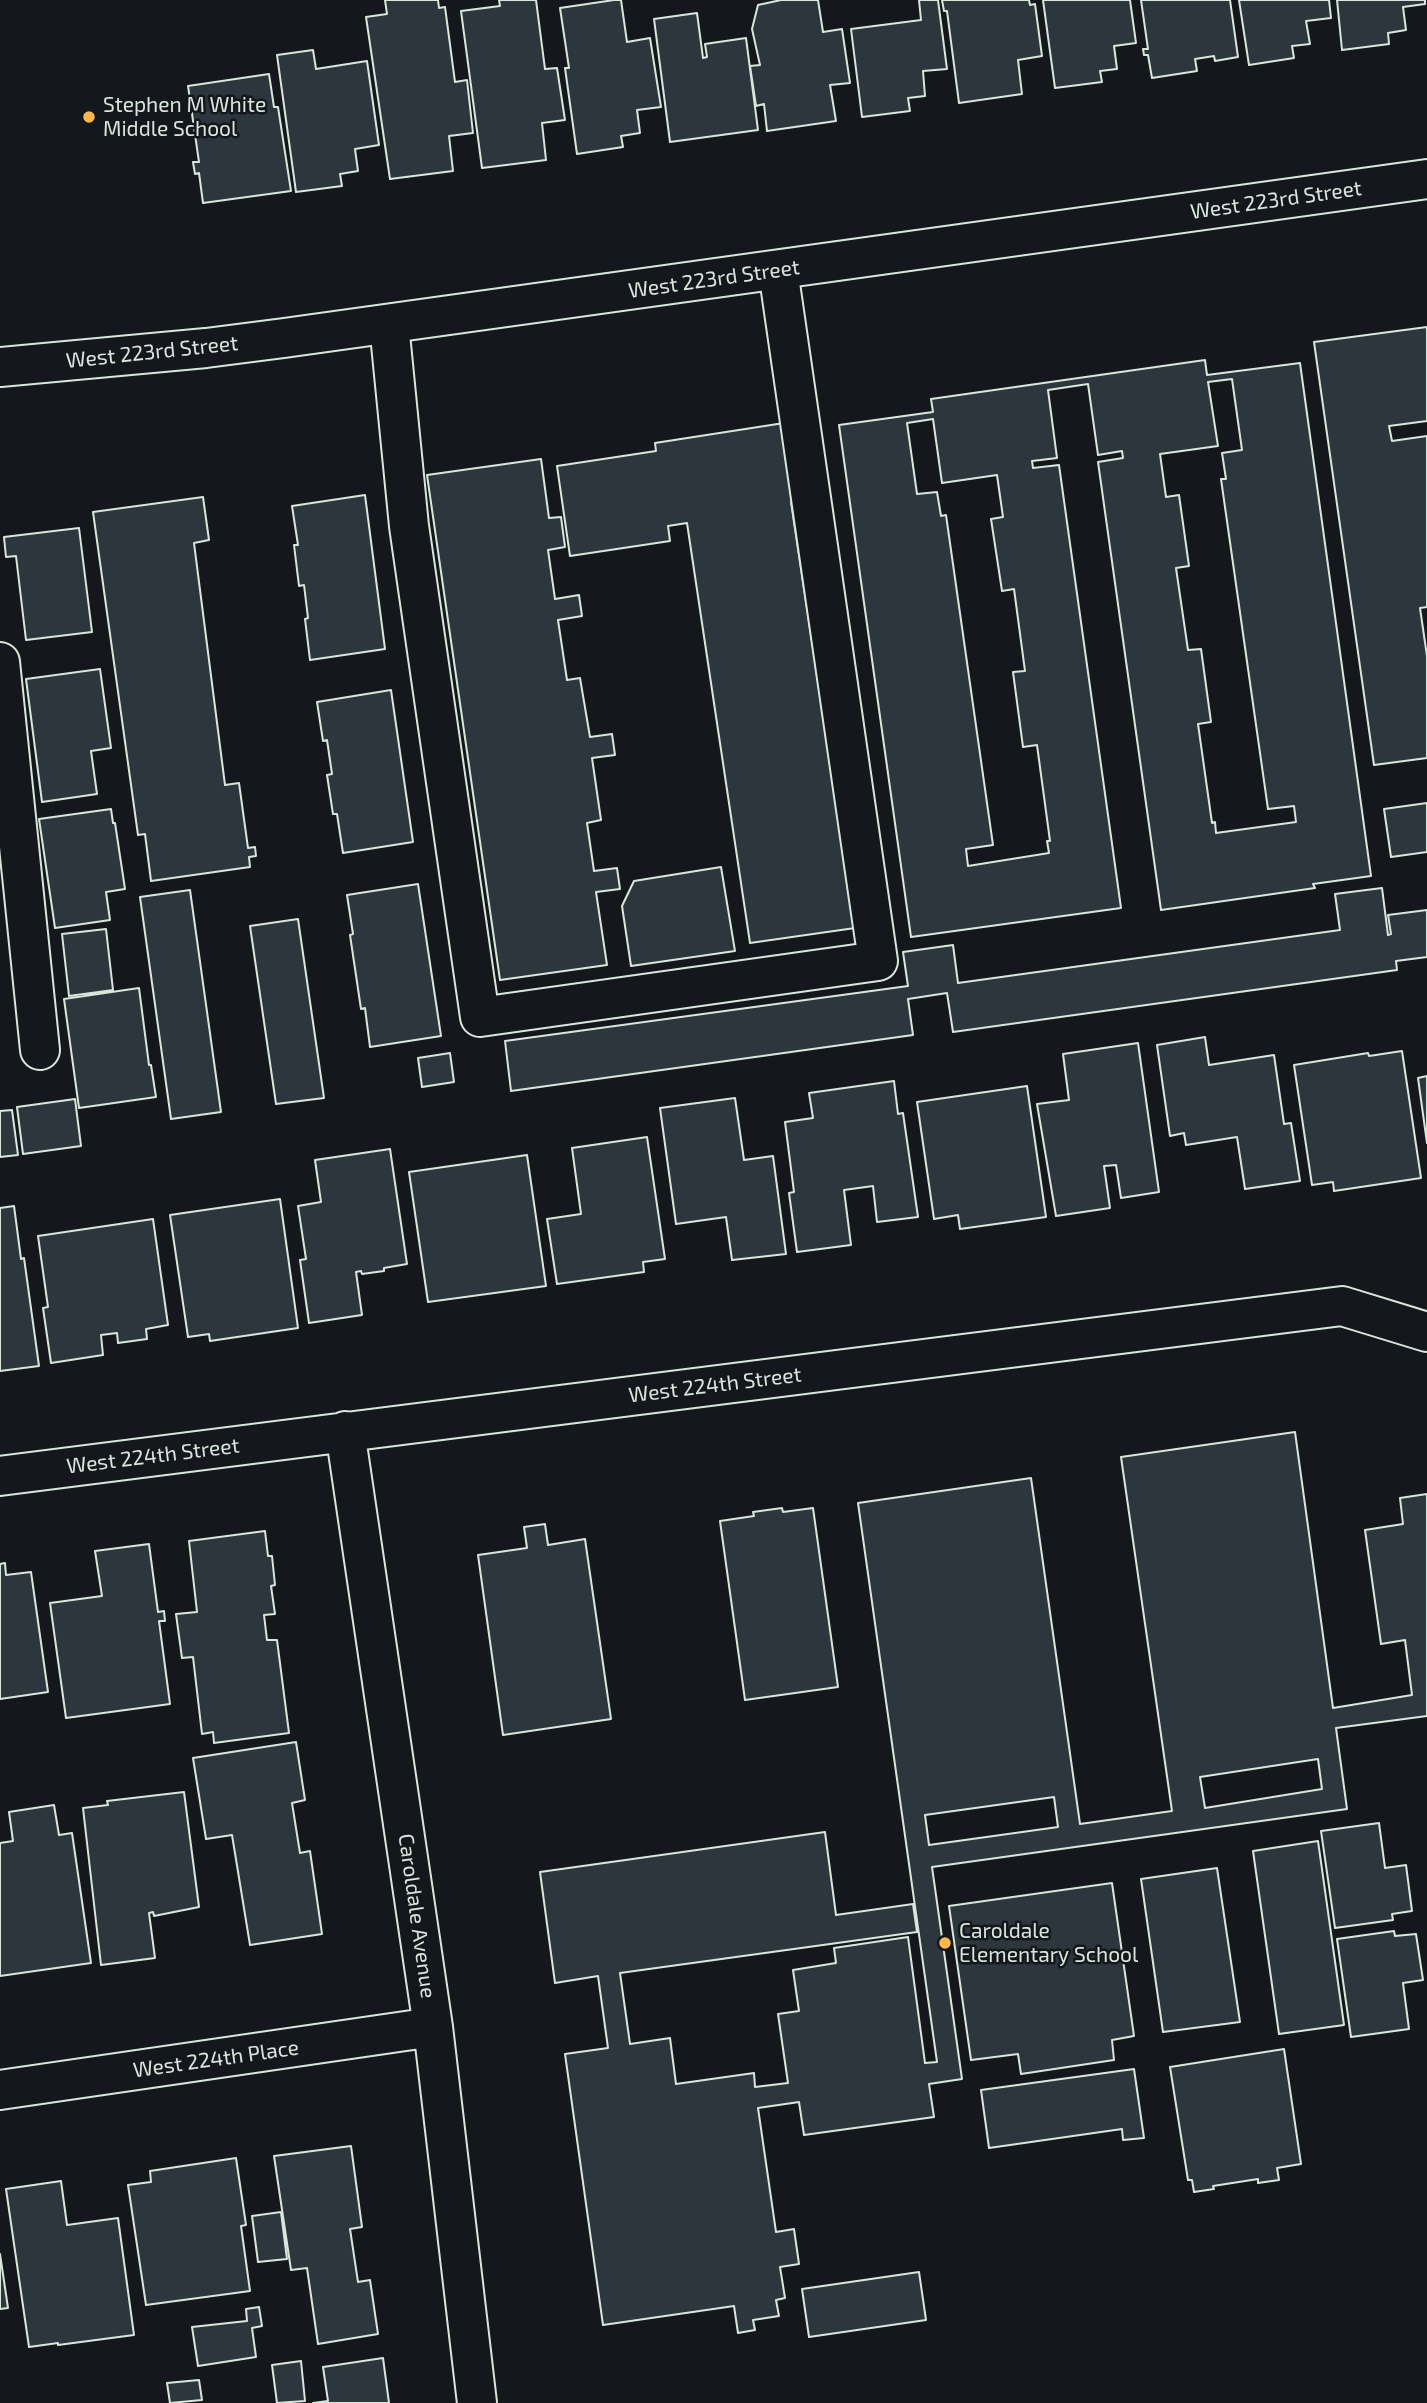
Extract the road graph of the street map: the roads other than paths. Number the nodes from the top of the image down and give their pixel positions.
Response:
1 (1427, 179) edge
2 (778, 270) junction
3 (390, 324) junction
4 (0, 367) edge
5 (0, 662) edge
6 (40, 1050) dead end
7 (1427, 1332) edge
8 (345, 1431) junction
9 (0, 1476) edge
10 (433, 2027) junction
11 (0, 2090) edge
12 (477, 2403) edge

1 - 2 street, West 223rd Street
2 - 3 street, West 223rd Street
2 - 3 street
3 - 4 street, West 223rd Street
5 - 6 street
7 - 8 street, West 224th Street
8 - 9 street, West 224th Street
8 - 10 street, Caroldale Avenue
10 - 11 street, West 224th Place
10 - 12 street, Caroldale Avenue

